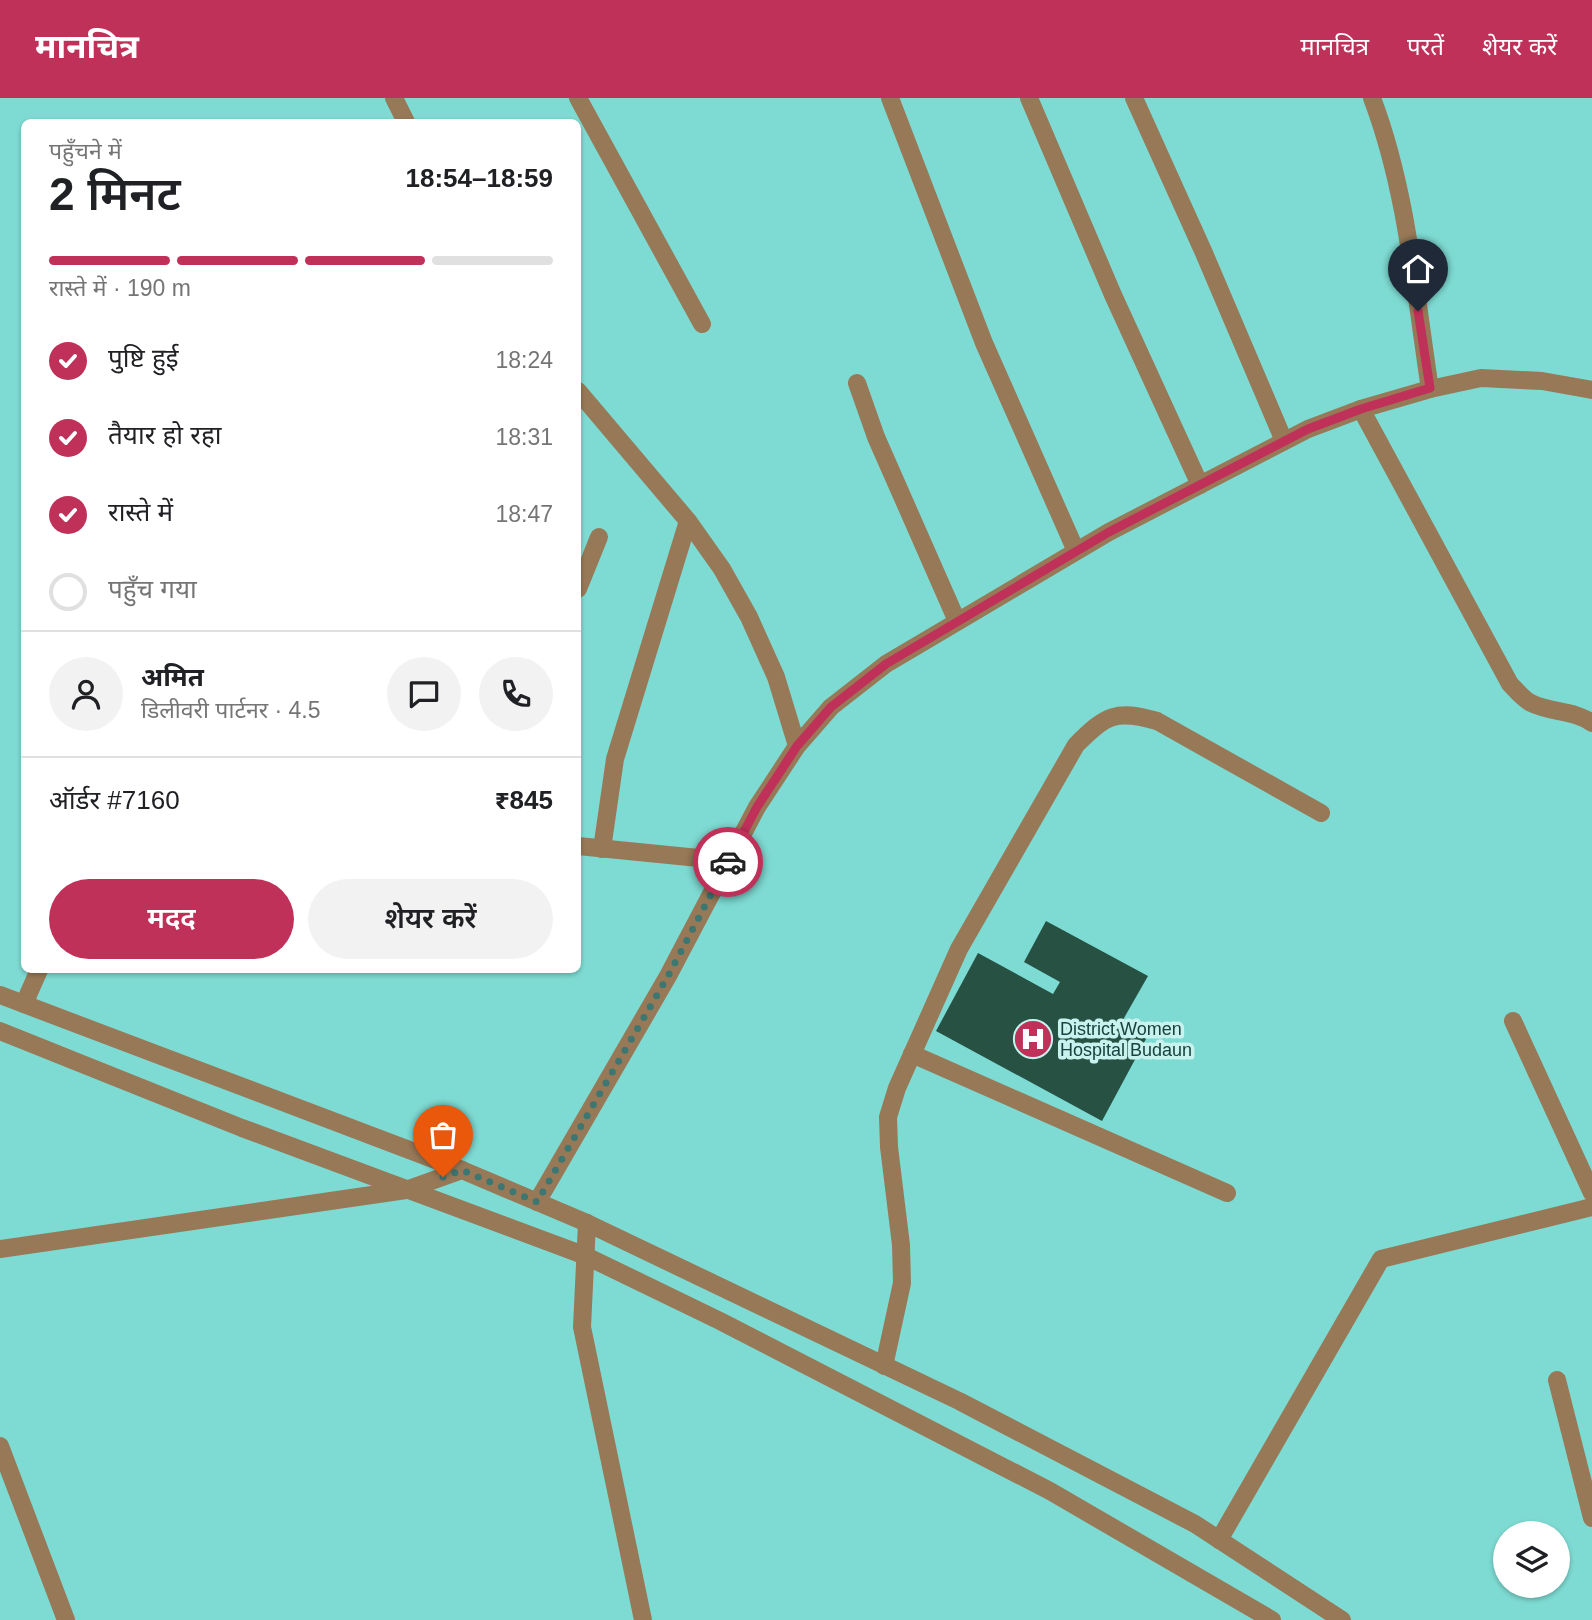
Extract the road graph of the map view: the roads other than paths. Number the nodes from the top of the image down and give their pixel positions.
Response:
1 (394, 98) edge
2 (578, 98) edge
3 (890, 98) edge
4 (1029, 98) edge
5 (1134, 98) edge
6 (1372, 98) edge
7 (404, 119) edge
8 (702, 324) dead end
9 (857, 383) dead end
10 (1430, 388) junction
11 (1592, 390) edge
12 (581, 395) edge
13 (1361, 409) junction
14 (1284, 441) junction
15 (1200, 485) junction
16 (688, 521) junction
17 (599, 537) dead end
18 (1076, 551) junction
19 (581, 582) edge
20 (957, 621) junction
21 (1592, 723) edge
22 (797, 746) junction
23 (1321, 813) dead end
24 (581, 846) edge
25 (602, 849) junction
26 (729, 861) junction
27 (38, 973) edge
28 (0, 995) edge
29 (24, 1004) junction
30 (1513, 1021) dead end
31 (0, 1031) edge
32 (912, 1054) junction
33 (462, 1170) junction
34 (406, 1191) junction
35 (1227, 1193) dead end
36 (1592, 1193) edge
37 (537, 1202) junction
38 (1592, 1207) edge
39 (587, 1223) junction
40 (0, 1249) edge
41 (586, 1256) junction
42 (884, 1366) junction
43 (1557, 1380) dead end
44 (0, 1446) edge
45 (1592, 1518) edge
46 (1219, 1540) junction
47 (66, 1620) edge
48 (643, 1620) edge
49 (1272, 1620) edge
50 (1342, 1620) edge

1 - 7 street
2 - 8 street
3 - 18 street
4 - 15 street
5 - 14 street
6 - 10 street
9 - 20 street
10 - 11 street
10 - 13 street
12 - 16 street
13 - 14 street
13 - 21 street
14 - 15 street
15 - 18 street
16 - 22 street
16 - 25 street
17 - 19 street
18 - 20 street
20 - 22 street
22 - 26 street
23 - 32 street
24 - 25 street
25 - 26 street
26 - 37 street
27 - 29 street
28 - 29 street
29 - 33 street
30 - 36 street
31 - 34 street
32 - 35 street
32 - 42 street
33 - 34 street
33 - 37 street
34 - 40 street
34 - 41 street
37 - 39 street
38 - 46 street
39 - 41 street
39 - 42 street
41 - 48 street
41 - 49 street
42 - 46 street
43 - 45 street
44 - 47 street
46 - 50 street

